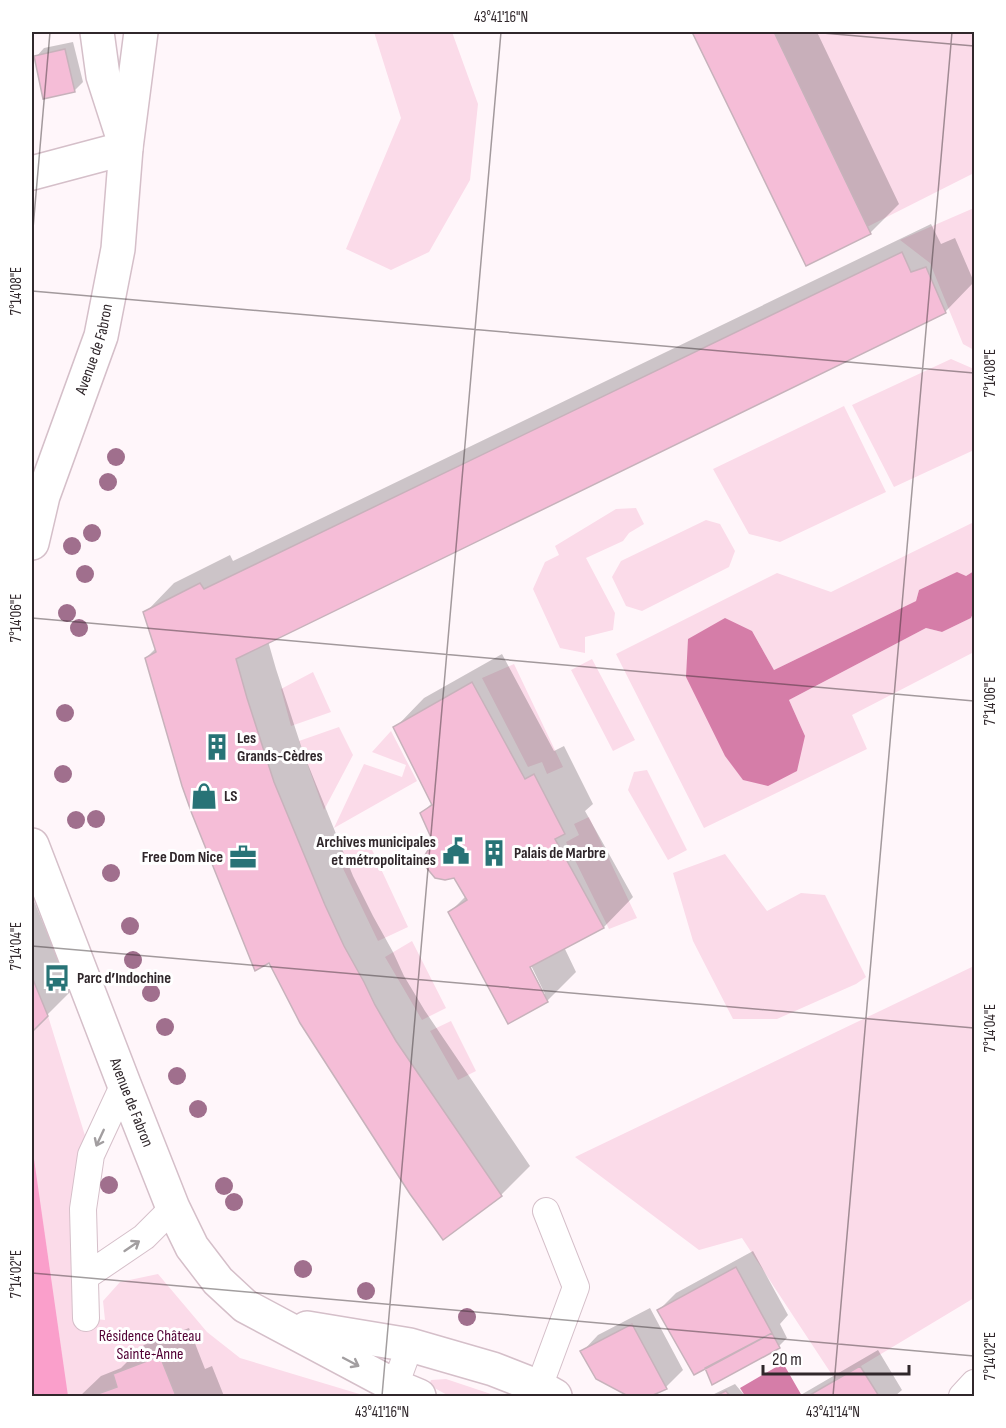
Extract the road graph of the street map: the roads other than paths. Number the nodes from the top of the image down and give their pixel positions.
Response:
1 (97, 32) edge
2 (141, 32) edge
3 (126, 148) junction
4 (32, 173) edge
5 (38, 496) edge
6 (32, 543) edge
7 (32, 845) edge
8 (124, 1084) junction
9 (173, 1208) junction
10 (546, 1211) dead end
11 (85, 1277) junction
12 (86, 1318) dead end
13 (281, 1324) junction
14 (410, 1345) junction
15 (975, 1383) edge
16 (407, 1391) edge
17 (547, 1392) edge
18 (962, 1396) edge

1 - 3 street, Avenue de Fabron
2 - 3 street, Avenue de Fabron
3 - 4 street
3 - 5 street, Avenue de Fabron
5 - 6 street, Avenue de Fabron
7 - 8 street, Avenue de Fabron
8 - 9 street, Avenue de Fabron
8 -> 11 lane
11 -> 9 lane
9 - 13 street, Avenue de Fabron
10 - 17 lane
11 - 12 lane
13 - 14 street, Avenue de Fabron
13 -> 16 street, Avenue de Fabron
14 - 16 lane
14 - 17 street, Avenue de Fabron
15 - 18 lane

